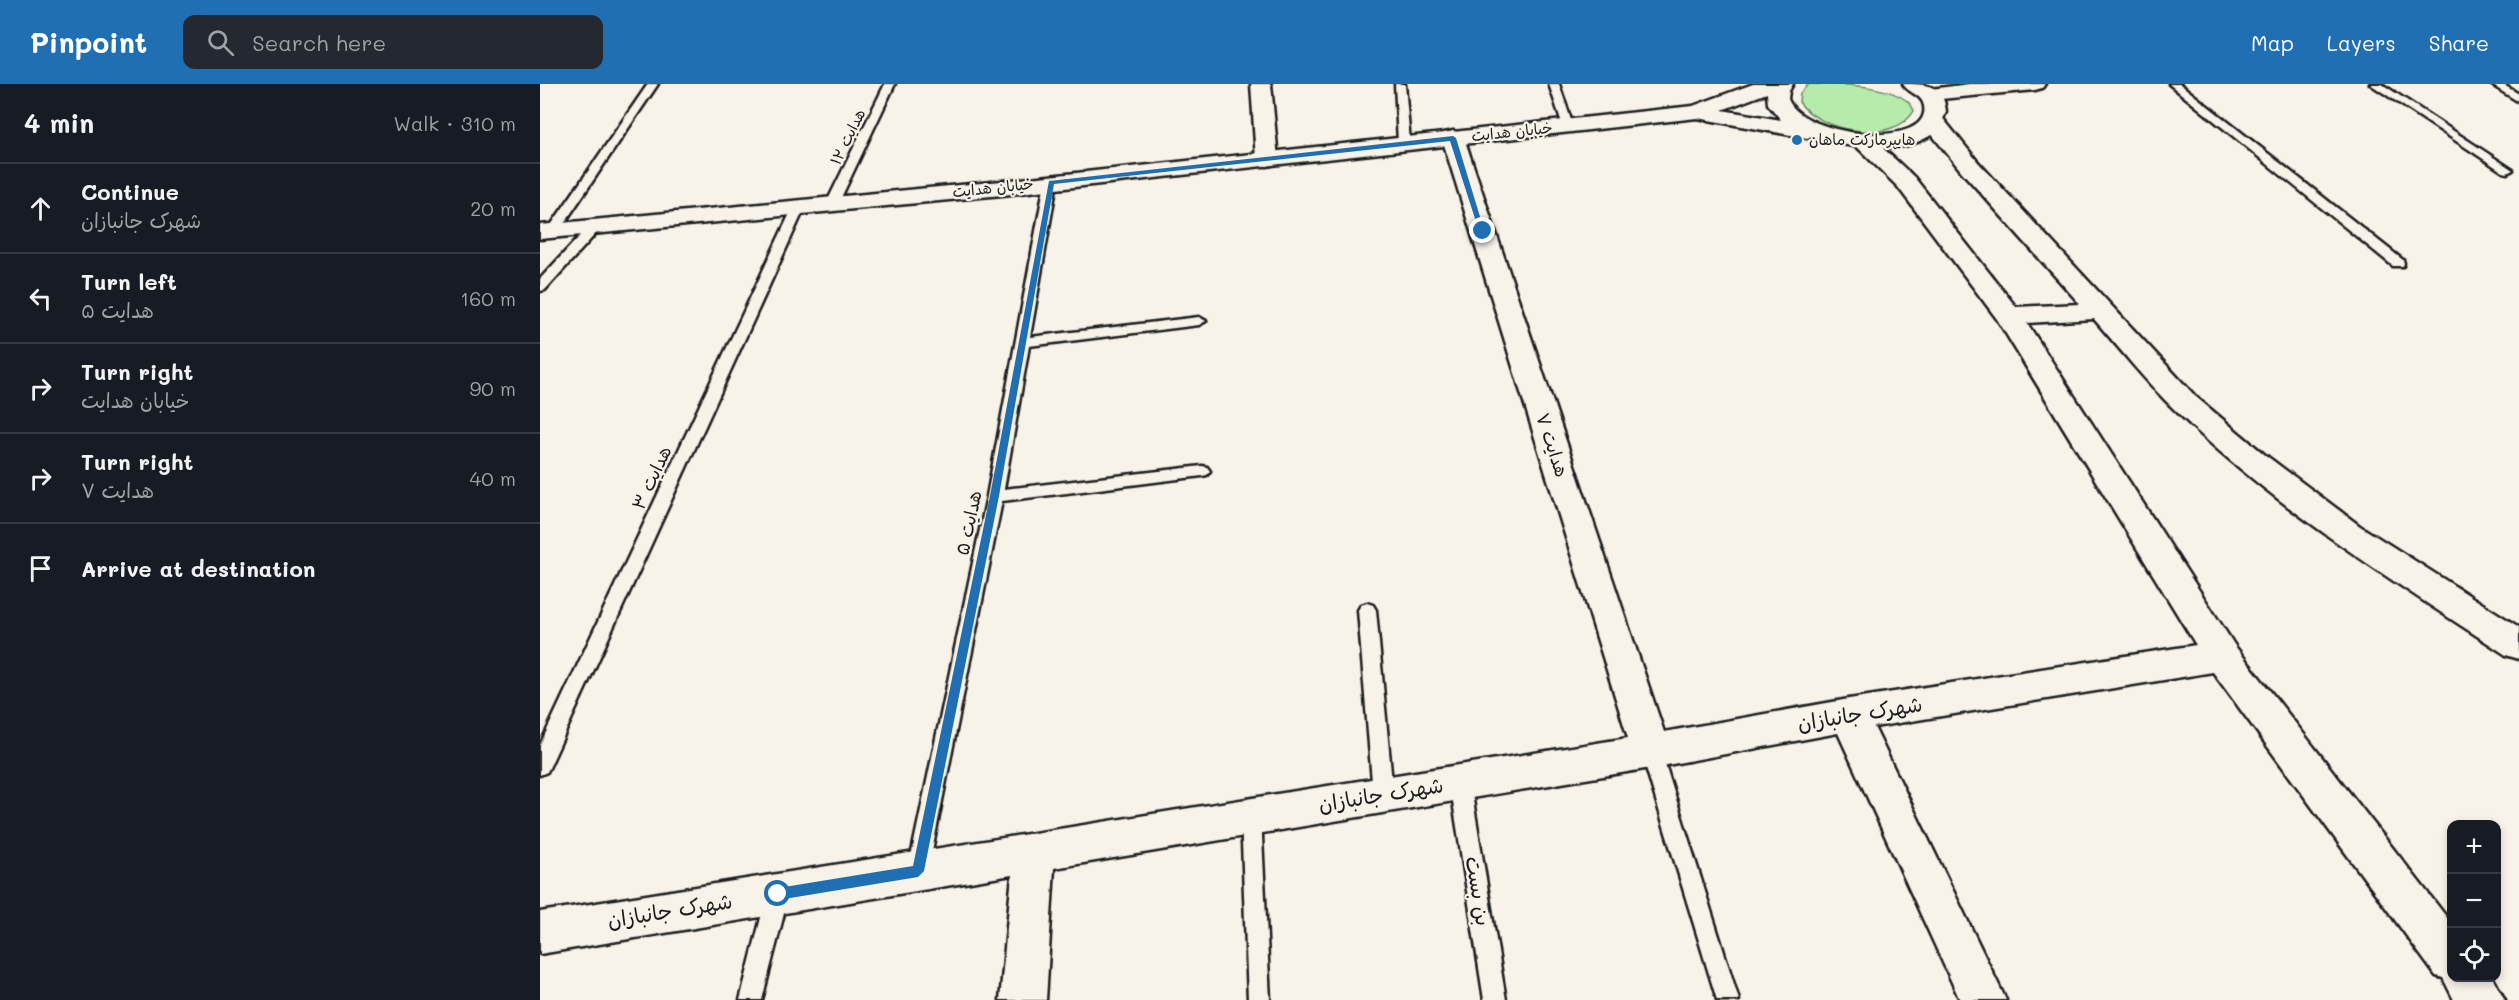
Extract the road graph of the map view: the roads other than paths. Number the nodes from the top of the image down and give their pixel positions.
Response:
1 (653, 84) edge
2 (890, 84) edge
3 (1261, 84) edge
4 (1400, 84) edge
5 (1554, 84) edge
6 (1773, 84) edge
7 (1783, 84) edge
8 (2035, 84) edge
9 (2174, 84) edge
10 (2375, 84) edge
11 (2495, 84) edge
12 (1922, 89) edge
13 (2519, 99) edge
14 (1696, 112) junction
15 (1933, 121) junction
16 (1568, 126) junction
17 (1816, 132) junction
18 (1453, 138) junction
19 (1863, 142) junction
20 (1404, 143) junction
21 (1267, 159) junction
22 (2508, 170) dead end
23 (1051, 182) junction
24 (832, 204) junction
25 (799, 207) junction
26 (595, 227) junction
27 (547, 231) edge
28 (2398, 263) dead end
29 (540, 287) edge
30 (2099, 311) junction
31 (2009, 316) junction
32 (1199, 321) dead end
33 (1024, 342) junction
34 (1202, 471) dead end
35 (995, 496) junction
36 (1368, 610) dead end
37 (2519, 645) edge
38 (2222, 657) junction
39 (1849, 715) junction
40 (1651, 751) junction
41 (540, 766) edge
42 (1460, 782) junction
43 (1383, 794) junction
44 (1251, 816) junction
45 (1035, 851) junction
46 (918, 871) junction
47 (778, 894) junction
48 (540, 933) edge
49 (2447, 955) edge
50 (2468, 982) edge
51 (751, 1000) edge
52 (1023, 1000) edge
53 (1259, 1000) edge
54 (1495, 1000) edge
55 (1728, 1000) edge
56 (1983, 1000) edge
57 (2482, 1000) edge

1 - 27 lane
2 - 24 lane, هدایت ۱۲
3 - 21 street
4 - 20 lane
5 - 16 lane
6 - 14 street
7 - 17 street
8 - 12 street
9 - 28 lane
10 - 22 lane
11 - 13 lane
12 - 15 street
14 - 16 street, خیابان هدایت
14 - 17 street
15 - 19 street
15 - 30 street
16 - 18 street, خیابان هدایت
17 - 19 street
18 - 20 street, خیابان هدایت
18 - 40 street, هدایت ۷
19 - 31 street
20 - 21 street, خیابان هدایت
21 - 23 street, خیابان هدایت
23 - 24 street, خیابان هدایت
23 - 33 lane, هدایت ۵
24 - 25 street, خیابان هدایت
25 - 26 street, خیابان هدایت
25 - 41 lane, هدایت ۳
26 - 27 street, خیابان هدایت
26 - 29 lane
30 - 31 street
30 - 37 street
31 - 38 street
32 - 33 lane
33 - 35 lane, هدایت ۵
34 - 35 lane
35 - 46 lane, هدایت ۵
36 - 43 lane
38 - 39 street, شهرک جانبازان
38 - 49 street
39 - 40 street, شهرک جانبازان
39 - 56 street
40 - 42 street, شهرک جانبازان
40 - 55 lane
42 - 43 street, شهرک جانبازان
42 - 54 lane, بن بست
43 - 44 street, شهرک جانبازان
44 - 45 street, شهرک جانبازان
44 - 53 lane
45 - 46 street, شهرک جانبازان
45 - 52 street
46 - 47 street, شهرک جانبازان
47 - 48 street, شهرک جانبازان
47 - 51 lane
50 - 57 street

